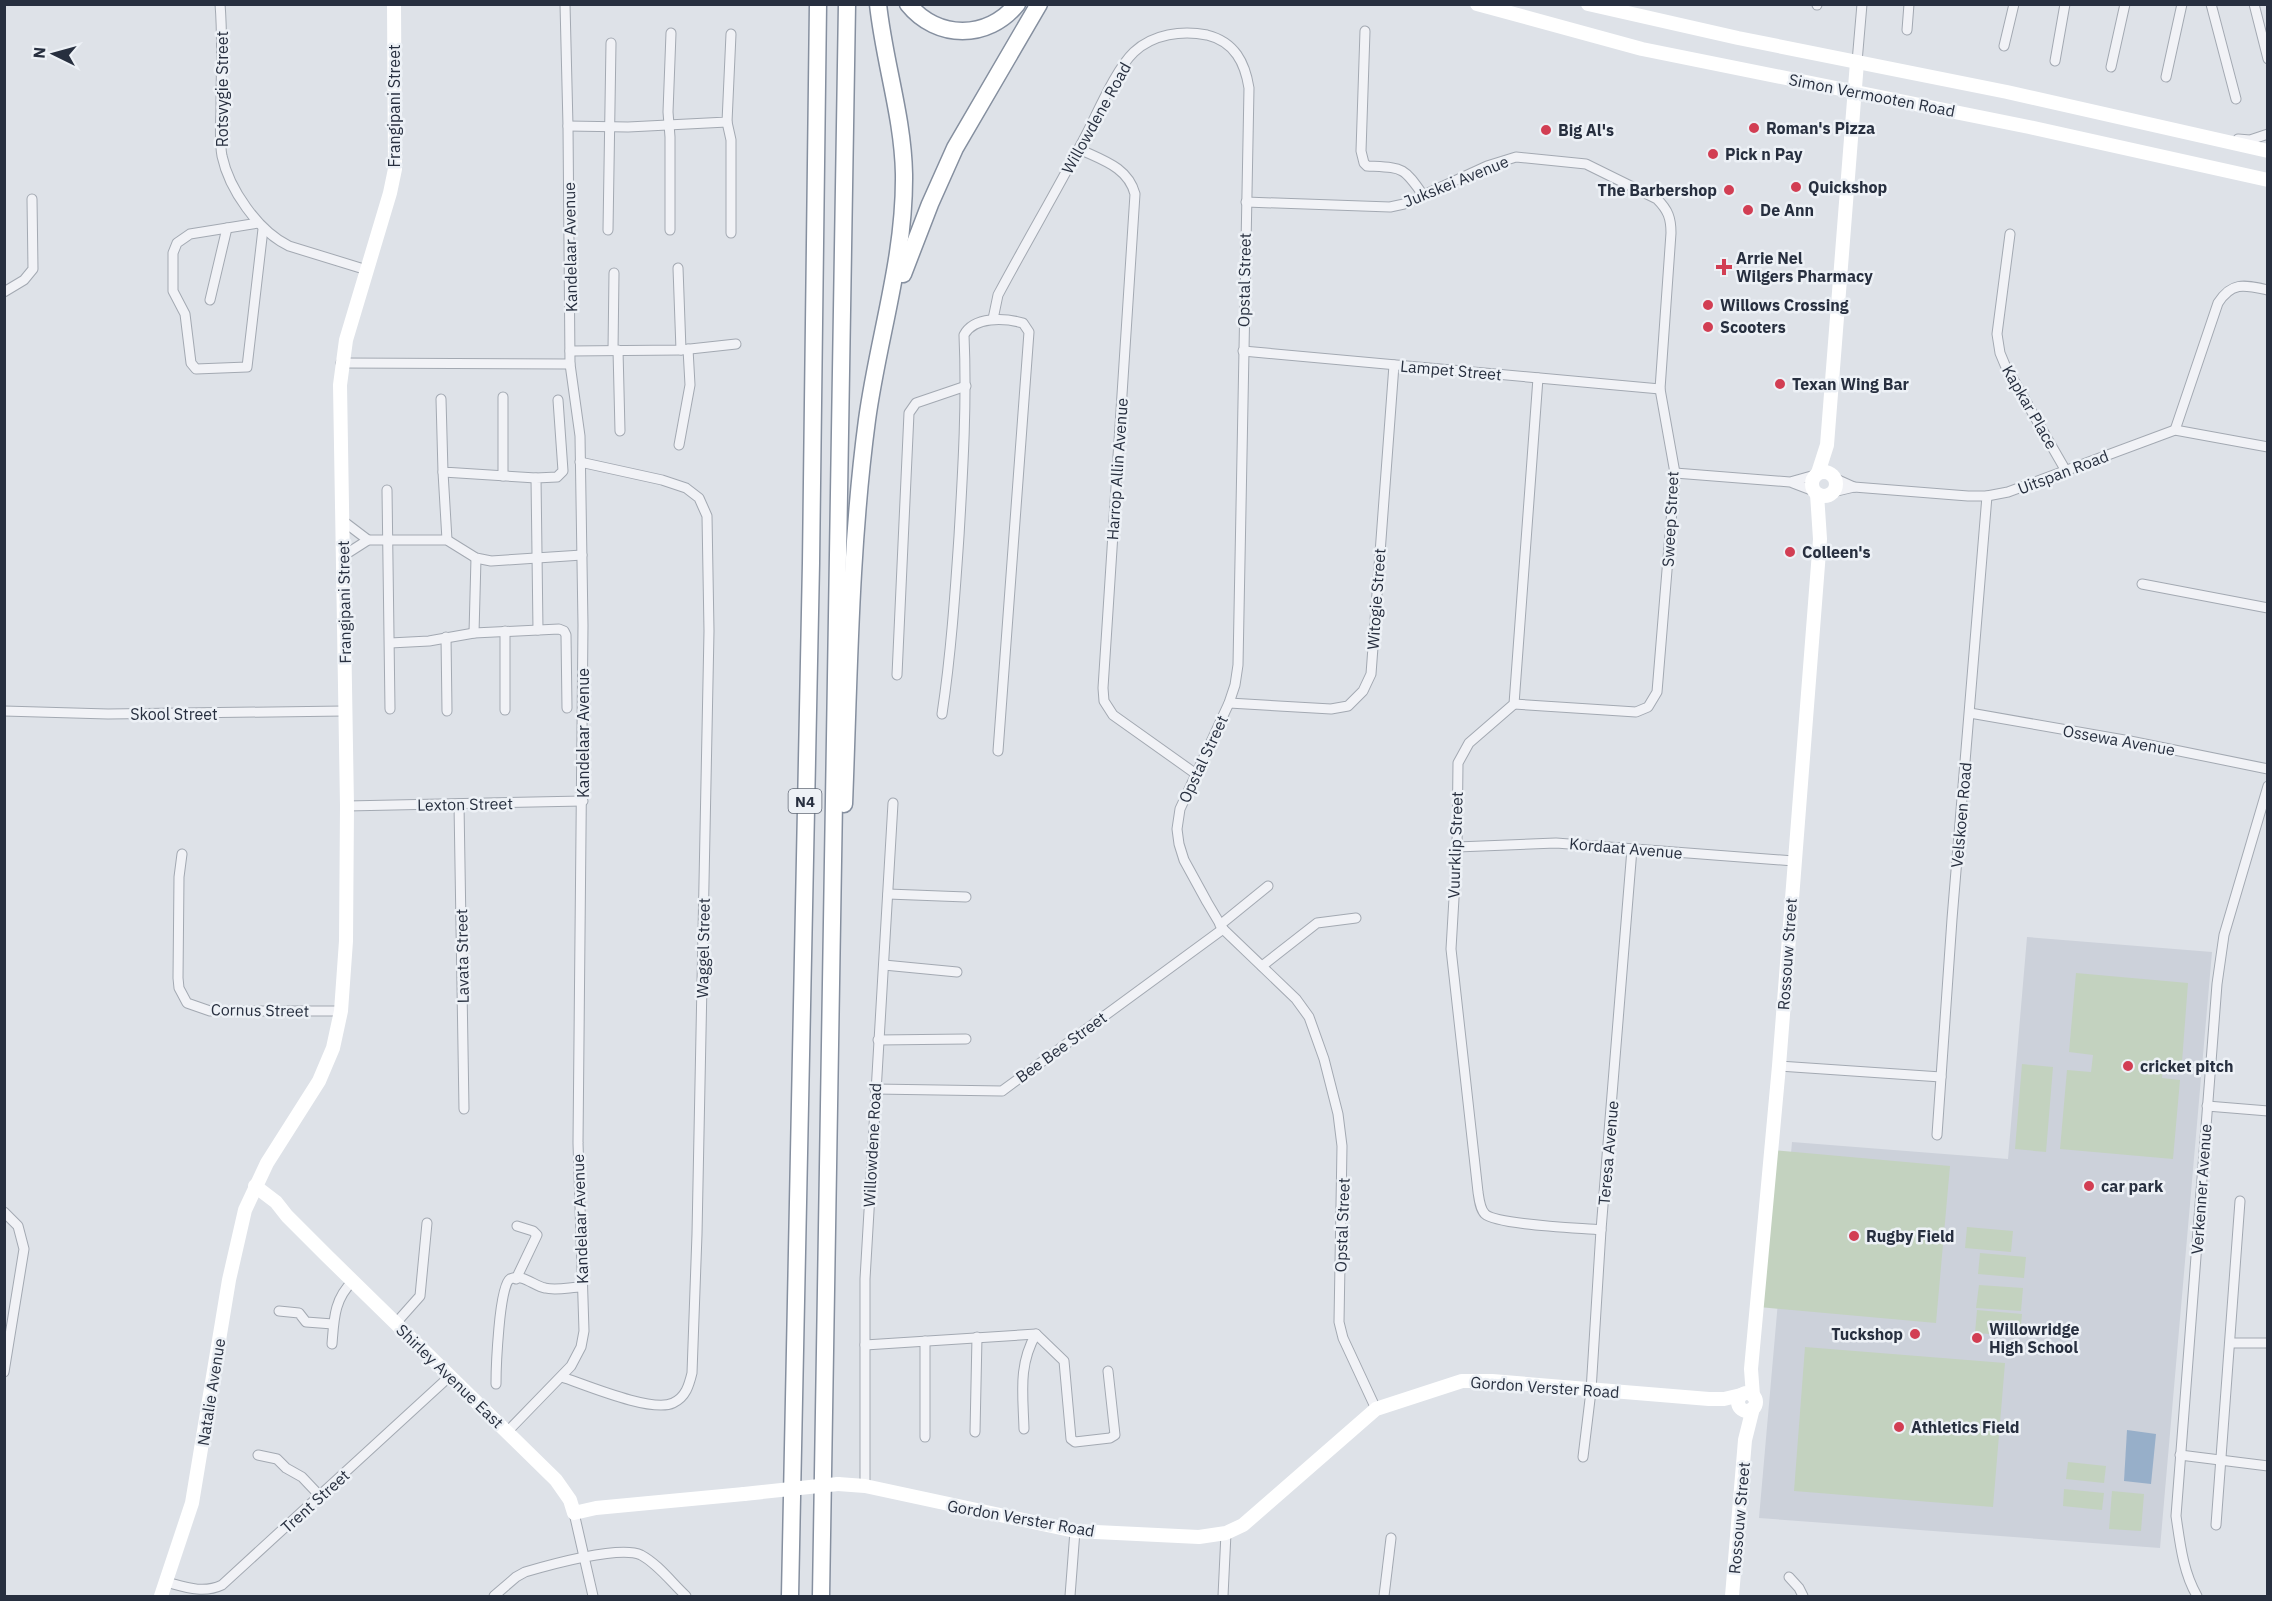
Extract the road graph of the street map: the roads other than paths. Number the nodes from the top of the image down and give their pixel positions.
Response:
1 (220, 4) edge
2 (394, 4) edge
3 (565, 4) edge
4 (818, 4) edge
5 (847, 4) edge
6 (878, 4) edge
7 (908, 4) edge
8 (1017, 4) edge
9 (1038, 4) edge
10 (1477, 4) edge
11 (1588, 4) edge
12 (1862, 4) edge
13 (1909, 4) edge
14 (2014, 4) edge
15 (2065, 4) edge
16 (2125, 4) edge
17 (2182, 4) edge
18 (2211, 4) edge
19 (2253, 4) edge
20 (1907, 30) dead end
21 (1365, 31) dead end
22 (671, 33) dead end
23 (731, 34) dead end
24 (610, 43) dead end
25 (2266, 44) edge
26 (2004, 46) dead end
27 (2268, 60) edge
28 (2055, 61) dead end
29 (1857, 62) junction
30 (2111, 67) dead end
31 (2166, 76) dead end
32 (1249, 88) joint
33 (1854, 92) junction
34 (2236, 99) dead end
35 (727, 122) junction
36 (669, 125) junction
37 (568, 126) junction
38 (608, 126) junction
39 (2268, 134) edge
40 (2209, 138) junction
41 (1079, 149) junction
42 (2268, 151) edge
43 (2268, 180) edge
44 (1423, 195) junction
45 (32, 199) dead end
46 (1656, 199) joint
47 (1246, 202) junction
48 (261, 226) junction
49 (227, 228) junction
50 (608, 230) dead end
51 (670, 230) dead end
52 (731, 233) dead end
53 (2010, 234) dead end
54 (678, 268) dead end
55 (367, 270) junction
56 (614, 273) dead end
57 (2268, 290) edge
58 (4, 292) edge
59 (210, 300) dead end
60 (993, 319) junction
61 (884, 328) junction
62 (736, 344) dead end
63 (684, 349) junction
64 (616, 350) junction
65 (570, 351) junction
66 (1243, 351) junction
67 (341, 363) junction
68 (570, 364) junction
69 (1394, 365) junction
70 (1539, 378) junction
71 (966, 386) junction
72 (1660, 389) junction
73 (503, 397) dead end
74 (441, 399) dead end
75 (558, 400) dead end
76 (2175, 430) junction
77 (620, 431) dead end
78 (679, 445) dead end
79 (1827, 445) junction
80 (2268, 447) edge
81 (580, 462) junction
82 (2066, 471) junction
83 (443, 472) junction
84 (1675, 473) junction
85 (1817, 474) junction
86 (503, 476) junction
87 (536, 478) junction
88 (1790, 482) junction
89 (1833, 485) junction
90 (387, 490) dead end
91 (1816, 493) junction
92 (1987, 496) junction
93 (343, 521) junction
94 (1820, 539) junction
95 (368, 540) junction
96 (389, 540) junction
97 (447, 540) junction
98 (582, 555) junction
99 (343, 556) junction
100 (476, 558) junction
101 (537, 558) junction
102 (2142, 584) dead end
103 (2268, 608) edge
104 (538, 630) junction
105 (505, 631) junction
106 (474, 633) junction
107 (447, 637) junction
108 (390, 643) junction
109 (897, 675) dead end
110 (1229, 703) junction
111 (1514, 704) junction
112 (567, 708) dead end
113 (390, 709) dead end
114 (505, 710) dead end
115 (4, 711) edge
116 (344, 711) junction
117 (447, 711) dead end
118 (942, 714) dead end
119 (1970, 714) junction
120 (998, 752) dead end
121 (2268, 769) edge
122 (1196, 774) junction
123 (2268, 786) edge
124 (583, 801) junction
125 (893, 803) dead end
126 (459, 804) junction
127 (347, 806) junction
128 (1457, 847) junction
129 (1632, 849) junction
130 (182, 854) dead end
131 (1794, 861) junction
132 (1268, 886) dead end
133 (888, 894) junction
134 (966, 897) dead end
135 (1356, 918) dead end
136 (1222, 927) junction
137 (884, 965) junction
138 (1262, 966) junction
139 (957, 972) dead end
140 (341, 1011) junction
141 (966, 1039) dead end
142 (878, 1040) junction
143 (831, 1048) junction
144 (1779, 1066) junction
145 (1941, 1077) junction
146 (875, 1089) junction
147 (2207, 1106) junction
148 (464, 1109) dead end
149 (2268, 1111) edge
150 (1937, 1135) dead end
151 (255, 1186) junction
152 (2240, 1201) dead end
153 (4, 1212) edge
154 (427, 1223) dead end
155 (517, 1226) dead end
156 (1601, 1230) junction
157 (516, 1279) junction
158 (353, 1281) junction
159 (582, 1287) junction
160 (279, 1311) dead end
161 (396, 1323) junction
162 (333, 1324) junction
163 (1036, 1334) junction
164 (976, 1337) junction
165 (925, 1341) junction
166 (2231, 1343) junction
167 (2268, 1343) edge
168 (332, 1344) dead end
169 (865, 1345) junction
170 (1108, 1371) dead end
171 (4, 1372) edge
172 (450, 1376) junction
173 (562, 1377) junction
174 (496, 1384) dead end
175 (1591, 1391) junction
176 (1745, 1402) junction
177 (1376, 1409) junction
178 (1024, 1429) dead end
179 (507, 1432) junction
180 (975, 1432) dead end
181 (925, 1437) dead end
182 (258, 1455) dead end
183 (2180, 1455) junction
184 (1583, 1457) dead end
185 (2220, 1460) junction
186 (2268, 1466) edge
187 (865, 1486) junction
188 (320, 1496) junction
189 (574, 1513) junction
190 (2216, 1525) dead end
191 (1074, 1531) junction
192 (1226, 1533) junction
193 (1391, 1538) dead end
194 (585, 1558) junction
195 (1789, 1577) dead end
196 (166, 1582) junction
197 (161, 1596) edge
198 (494, 1596) edge
199 (593, 1596) edge
200 (686, 1596) edge
201 (790, 1596) edge
202 (821, 1596) edge
203 (1070, 1596) edge
204 (1223, 1596) edge
205 (1384, 1596) edge
206 (1732, 1596) edge
207 (1803, 1596) edge
208 (2197, 1596) edge

1 - 48 street, Rotsvygie Street
2 - 55 street, Frangipani Street
3 - 37 street, Kandelaar Avenue
4 - 201 highway, N4
5 - 143 highway, N4
6 - 61 highway
7 - 8 highway
9 - 61 highway
10 - 33 street, Simon Vermooten Road
11 - 29 street, Simon Vermooten Road
12 - 29 street
13 - 20 street
14 - 26 street
15 - 28 street
16 - 30 street
17 - 31 street
18 - 34 street
19 - 25 street
21 - 44 street
22 - 36 street
23 - 35 street
24 - 38 street
25 - 27 street
29 - 33 street, Rossouw Street
29 - 40 street, Simon Vermooten Road
32 - 41 street, Willowdene Road
32 - 47 street, Opstal Street
33 - 43 street, Simon Vermooten Road
33 - 79 street, Rossouw Street
35 - 36 street
35 - 52 street
36 - 38 street
36 - 51 street
37 - 38 street
37 - 65 street, Kandelaar Avenue
38 - 50 street
39 - 40 street
40 - 42 street, Simon Vermooten Road
41 - 60 street, Willowdene Road
41 - 122 street, Harrop Allin Avenue
44 - 46 street, Jukskei Avenue
44 - 47 street, Jukskei Avenue
45 - 58 street
46 - 72 street, Sweep Street
47 - 66 street, Opstal Street
48 - 49 street
48 - 49 street
48 - 55 street, Rotsvygie Street
49 - 59 street
53 - 82 street, Kapkar Place
54 - 63 street
55 - 67 street, Frangipani Street
56 - 64 street
57 - 76 street
60 - 71 street
60 - 120 street
61 - 143 highway
62 - 63 street
63 - 64 street
63 - 78 street
64 - 65 street
64 - 77 street
65 - 68 street, Kandelaar Avenue
66 - 69 street, Lampet Street
66 - 110 street, Opstal Street
67 - 68 street
67 - 93 street, Frangipani Street
68 - 81 street, Kandelaar Avenue
69 - 70 street, Lampet Street
69 - 110 street, Witogie Street
70 - 72 street, Lampet Street
70 - 111 street
71 - 109 street
71 - 118 street
72 - 84 street, Sweep Street
73 - 86 street
74 - 83 street
75 - 87 street
76 - 80 street
76 - 82 street, Uitspan Road
79 - 85 street, Rossouw Street
79 - 89 street, Rossouw Street
81 - 98 street, Kandelaar Avenue
81 - 173 street, Waggel Street
82 - 92 street, Uitspan Road
83 - 86 street
83 - 97 street
84 - 88 street
84 - 111 street, Sweep Street
85 - 88 street
85 - 89 street
85 - 91 street
86 - 87 street
87 - 101 street
88 - 91 street
89 - 91 street
89 - 92 street, Uitspan Road
89 - 94 street, Rossouw Street
90 - 96 street
91 - 94 street, Rossouw Street
92 - 119 street, Velskoen Road
93 - 95 street
93 - 99 street, Frangipani Street
94 - 131 street, Rossouw Street
95 - 96 street
95 - 99 street
96 - 97 street
96 - 108 street
97 - 100 street
98 - 101 street
98 - 124 street, Kandelaar Avenue
99 - 116 street, Frangipani Street
100 - 101 street
100 - 106 street
101 - 104 street
102 - 103 street
104 - 105 street
104 - 112 street
105 - 106 street
105 - 114 street
106 - 107 street
107 - 108 street
107 - 117 street
108 - 113 street
110 - 122 street, Opstal Street
111 - 128 street, Vuurklip Street
115 - 116 street, Skool Street
116 - 127 street, Frangipani Street
119 - 121 street, Ossewa Avenue
119 - 145 street, Velskoen Road
122 - 136 street, Opstal Street
123 - 147 street, Verkenner Avenue
124 - 126 street, Lexton Street
124 - 159 street, Kandelaar Avenue
125 - 133 street, Willowdene Road
126 - 127 street, Lexton Street
126 - 148 street, Lavata Street
127 - 140 street, Frangipani Street
128 - 129 street, Kordaat Avenue
128 - 156 street, Vuurklip Street
129 - 131 street, Kordaat Avenue
129 - 156 street, Teresa Avenue
130 - 140 street, Cornus Street
131 - 144 street, Rossouw Street
132 - 136 street, Bee Bee Street
133 - 134 street
133 - 137 street, Willowdene Road
135 - 138 street
136 - 138 street, Opstal Street
136 - 146 street, Bee Bee Street
137 - 139 street
137 - 142 street, Willowdene Road
138 - 177 street, Opstal Street
140 - 151 street, Frangipani Street
141 - 142 street
142 - 146 street, Willowdene Road
143 - 202 highway, N4
144 - 145 street
144 - 176 street, Rossouw Street
145 - 150 street, Velskoen Road
146 - 169 street, Willowdene Road
147 - 149 street
147 - 183 street, Verkenner Avenue
151 - 158 street, Shirley Avenue East
151 - 196 street, Natalie Avenue
152 - 166 street
153 - 171 street
154 - 161 street
155 - 157 street
156 - 175 street, Teresa Avenue
157 - 159 street
157 - 174 street
158 - 161 street, Shirley Avenue East
158 - 162 street
159 - 173 street, Kandelaar Avenue
160 - 162 street
161 - 172 street, Shirley Avenue East
162 - 168 street
163 - 164 street
163 - 170 street
163 - 178 street
164 - 165 street
164 - 180 street
165 - 169 street
165 - 181 street
166 - 167 street
166 - 185 street
169 - 187 street, Willowdene Road
172 - 179 street, Shirley Avenue East
172 - 188 street, Trent Street
173 - 179 street, Kandelaar Avenue
175 - 176 street, Gordon Verster Road
175 - 177 street, Gordon Verster Road
175 - 184 street, Teresa Avenue
176 - 206 street, Rossouw Street
177 - 192 street, Gordon Verster Road
179 - 189 street, Shirley Avenue East
182 - 188 street
183 - 185 street
183 - 208 street, Verkenner Avenue
185 - 186 street
185 - 190 street
187 - 189 street, Gordon Verster Road, bridge
187 - 191 street, Gordon Verster Road
188 - 196 street, Trent Street
189 - 194 street, Shirley Avenue East
191 - 192 street, Gordon Verster Road
191 - 203 street
192 - 204 street
193 - 205 street
194 - 198 street
194 - 199 street, Shirley Avenue East
194 - 200 street
195 - 207 street
196 - 197 street, Natalie Avenue

